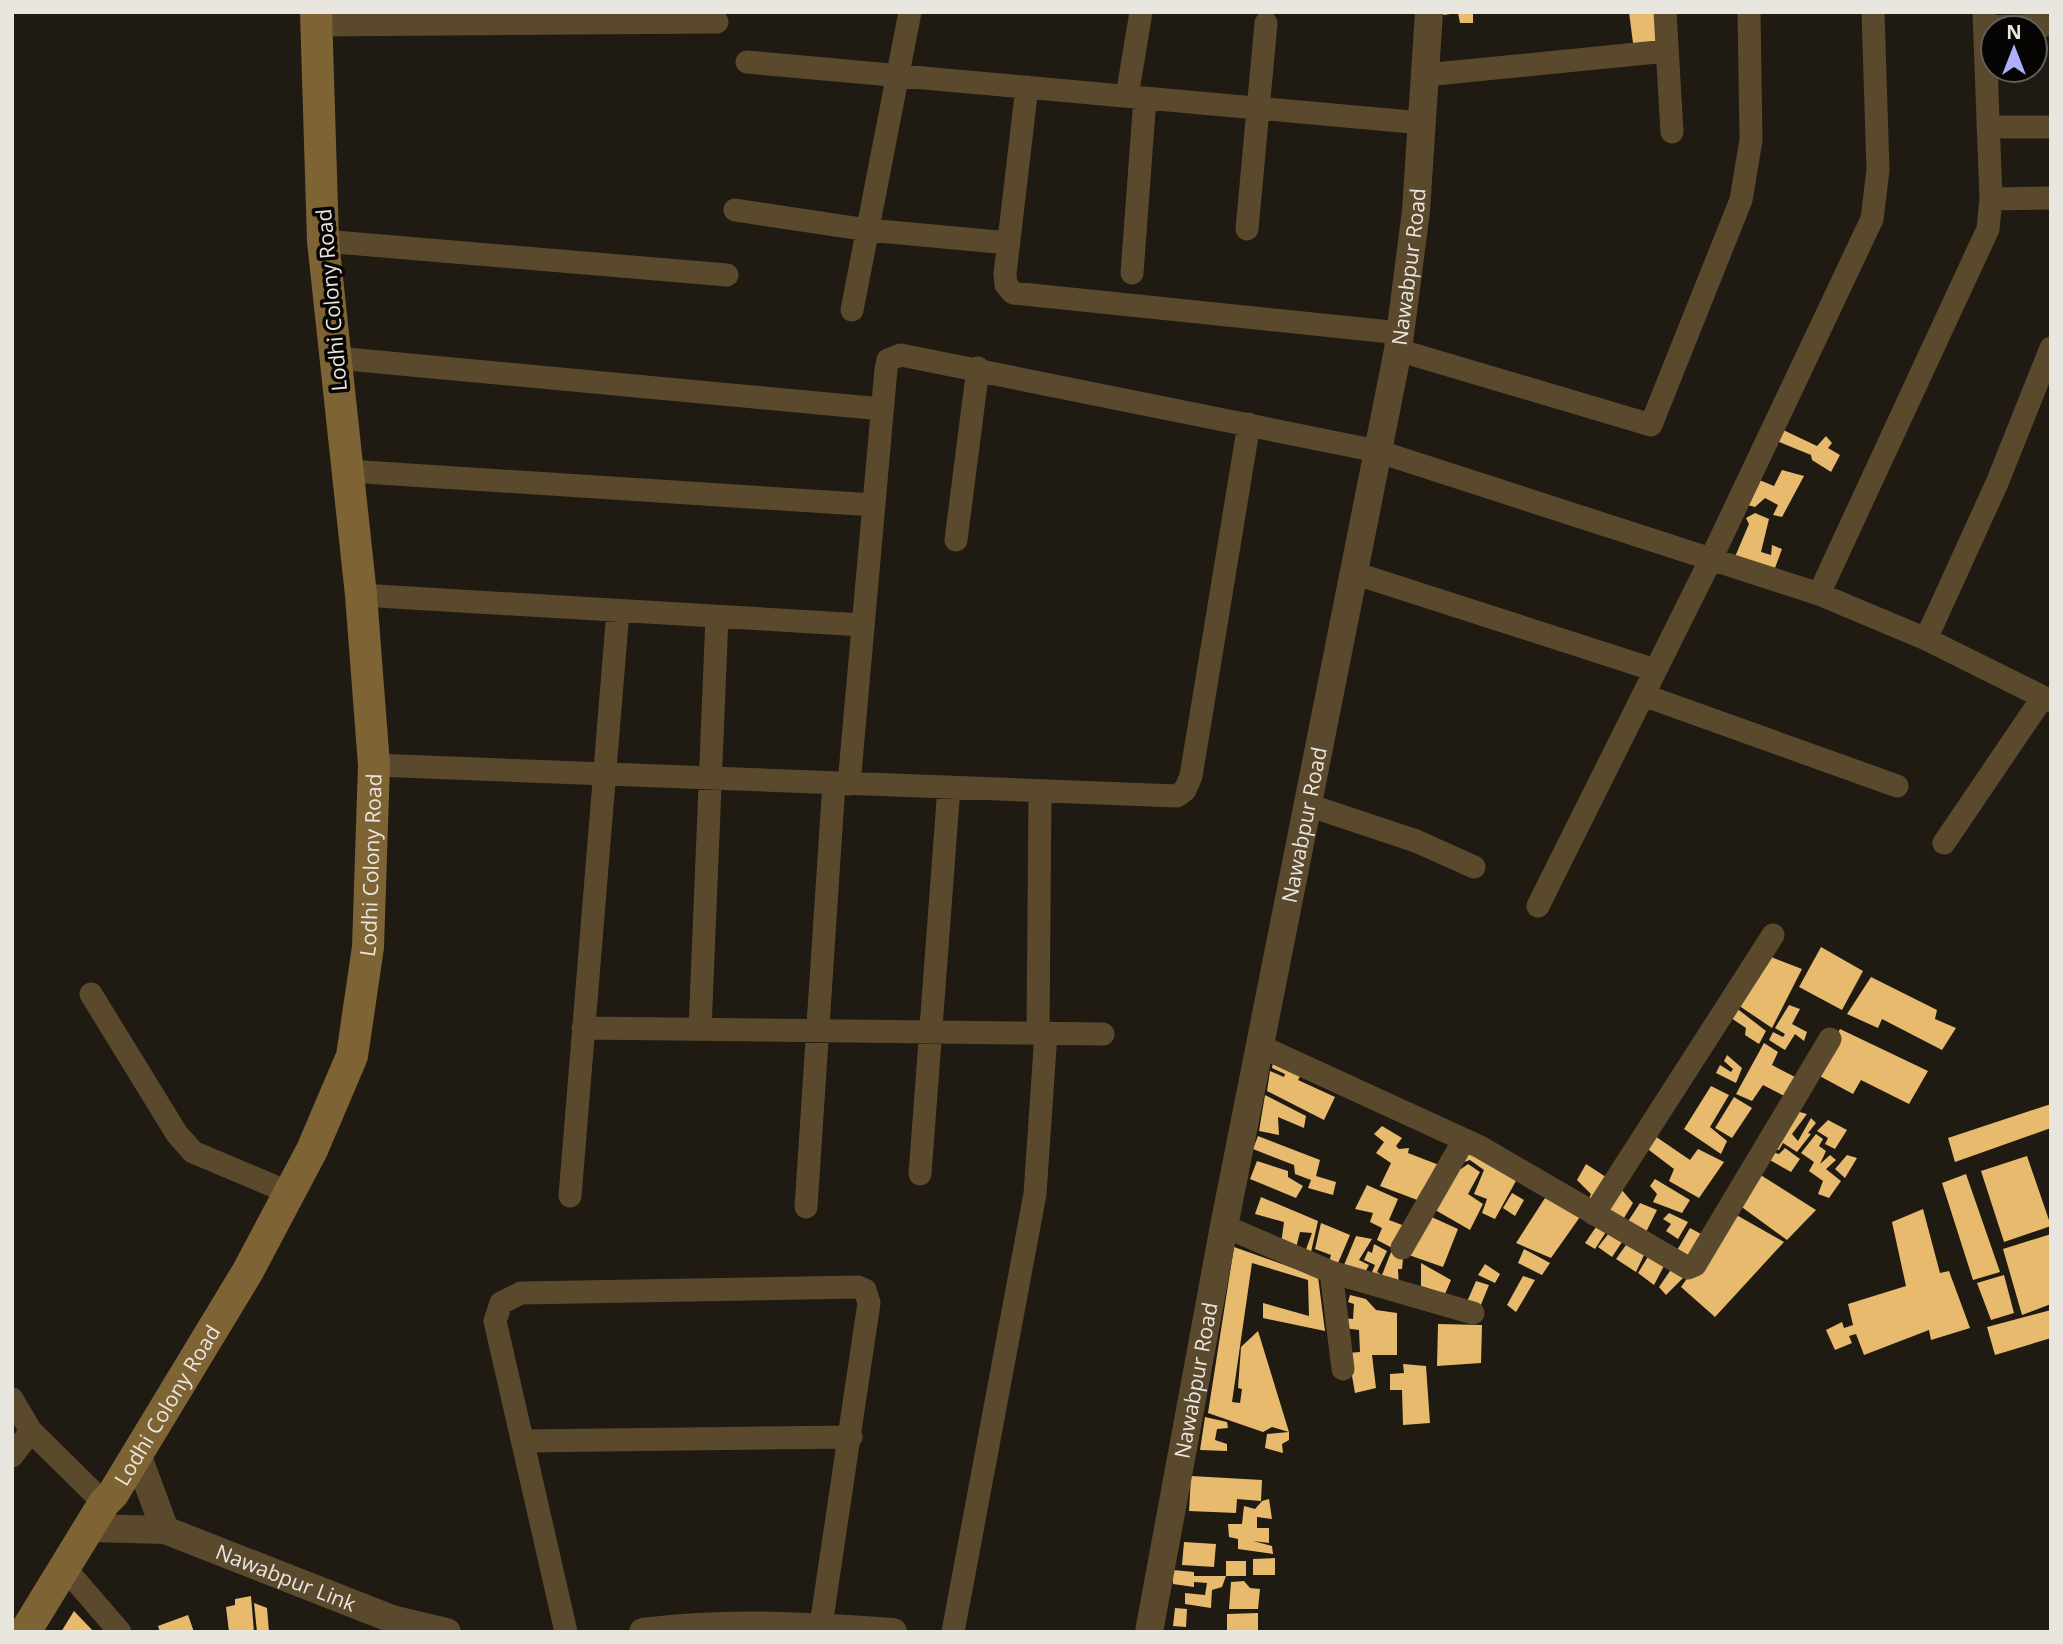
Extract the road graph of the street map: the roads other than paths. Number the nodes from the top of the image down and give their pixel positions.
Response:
1 (910, 12) edge
2 (1141, 12) edge
3 (1429, 12) edge
4 (1665, 12) edge
5 (1749, 12) edge
6 (1873, 12) edge
7 (316, 19) edge
8 (717, 22) dead end
9 (1266, 23) dead end
10 (1667, 51) junction
11 (747, 62) dead end
12 (898, 75) junction
13 (1425, 75) junction
14 (1987, 84) edge
15 (1027, 87) junction
16 (1136, 97) junction
17 (1258, 108) junction
18 (1422, 123) junction
19 (1988, 127) junction
20 (2051, 127) edge
21 (1672, 132) dead end
22 (2051, 198) edge
23 (1991, 199) junction
24 (735, 211) dead end
25 (1247, 229) dead end
26 (868, 230) junction
27 (323, 241) junction
28 (1009, 243) junction
29 (1132, 273) dead end
30 (727, 275) dead end
31 (852, 310) dead end
32 (1399, 342) junction
33 (2051, 348) edge
34 (336, 358) junction
35 (978, 368) junction
36 (883, 409) junction
37 (1249, 424) junction
38 (1377, 451) junction
39 (348, 471) junction
40 (874, 505) junction
41 (956, 540) dead end
42 (1711, 559) junction
43 (1354, 573) junction
44 (1819, 594) junction
45 (361, 596) junction
46 (618, 611) junction
47 (717, 617) junction
48 (863, 625) junction
49 (1926, 639) junction
50 (1655, 670) junction
51 (1643, 695) junction
52 (2047, 699) edge
53 (374, 765) junction
54 (604, 774) junction
55 (711, 778) junction
56 (842, 783) junction
57 (1898, 786) dead end
58 (949, 788) junction
59 (1040, 791) junction
60 (1308, 806) junction
61 (1944, 842) dead end
62 (1474, 867) dead end
63 (1538, 906) dead end
64 (1773, 935) dead end
65 (91, 994) dead end
66 (583, 1028) junction
67 (700, 1029) junction
68 (818, 1031) junction
69 (931, 1032) junction
70 (1042, 1033) junction
71 (1103, 1034) dead end
72 (1830, 1039) dead end
73 (1260, 1046) junction
74 (1464, 1140) junction
75 (920, 1174) dead end
76 (290, 1193) junction
77 (569, 1196) dead end
78 (806, 1207) dead end
79 (1594, 1214) junction
80 (1224, 1226) junction
81 (1402, 1248) dead end
82 (1331, 1272) junction
83 (1473, 1313) dead end
84 (1343, 1368) dead end
85 (12, 1399) edge
86 (31, 1431) junction
87 (851, 1437) junction
88 (524, 1441) junction
89 (137, 1454) junction
90 (12, 1456) edge
91 (97, 1515) junction
92 (165, 1530) junction
93 (64, 1567) junction
94 (820, 1629) edge
95 (25, 1632) edge
96 (120, 1632) edge
97 (447, 1632) edge
98 (566, 1632) edge
99 (643, 1632) edge
100 (892, 1632) edge
101 (953, 1632) edge
102 (1149, 1632) edge

1 - 12 street
2 - 16 street
3 - 13 street, Nawabpur Road
4 - 10 street
5 - 32 street
6 - 42 street
7 - 8 street
7 - 27 main road, Lodhi Colony Road
9 - 17 street
10 - 13 street
10 - 21 street
11 - 12 street
12 - 15 street
12 - 26 street
13 - 18 street, Nawabpur Road
14 - 19 street
15 - 16 street
15 - 28 street
16 - 17 street
16 - 29 street
17 - 18 street
17 - 25 street
18 - 32 street, Nawabpur Road
19 - 20 street
19 - 23 street
22 - 23 street
23 - 44 street
24 - 26 street
26 - 28 street
26 - 31 street
27 - 30 street
27 - 34 main road, Lodhi Colony Road
28 - 32 street
32 - 38 street, Nawabpur Road
33 - 49 street
34 - 36 street
34 - 39 main road, Lodhi Colony Road
35 - 36 street
35 - 37 street
35 - 41 street
36 - 40 street
37 - 38 street
37 - 59 street
38 - 42 street
38 - 43 street, Nawabpur Road
39 - 40 street
39 - 45 main road, Lodhi Colony Road
40 - 48 street
42 - 44 street
42 - 50 street
43 - 50 street
43 - 60 street, Nawabpur Road
44 - 49 street
45 - 46 street
45 - 53 main road, Lodhi Colony Road
46 - 47 street
46 - 54 street
47 - 48 street
47 - 55 street
48 - 56 street
49 - 52 street
50 - 51 street
51 - 57 street
51 - 63 street
52 - 61 street
53 - 54 street
53 - 76 main road, Lodhi Colony Road
54 - 55 street
54 - 66 street
55 - 56 street
55 - 67 street
56 - 58 street
56 - 68 street
58 - 59 street
58 - 69 street
59 - 70 street
60 - 62 street
60 - 73 street, Nawabpur Road
64 - 79 street
65 - 76 street
66 - 67 street
66 - 77 street
67 - 68 street
68 - 69 street
68 - 78 street
69 - 70 street
69 - 75 street
70 - 71 street
70 - 101 street
72 - 79 street
73 - 74 street
73 - 80 street, Nawabpur Road
74 - 79 street
74 - 81 street
76 - 89 main road, Lodhi Colony Road
80 - 82 street
80 - 102 street, Nawabpur Road
82 - 83 street
82 - 84 street
85 - 86 street
86 - 90 street
86 - 91 street
87 - 88 street
87 - 88 street
87 - 94 street
88 - 98 street
89 - 91 main road, Lodhi Colony Road
89 - 92 street
91 - 92 street, Nawabpur Link
91 - 93 main road, Lodhi Colony Road
92 - 97 street, Nawabpur Link
93 - 95 main road, Lodhi Colony Road
93 - 96 street
94 - 99 street
94 - 100 street

